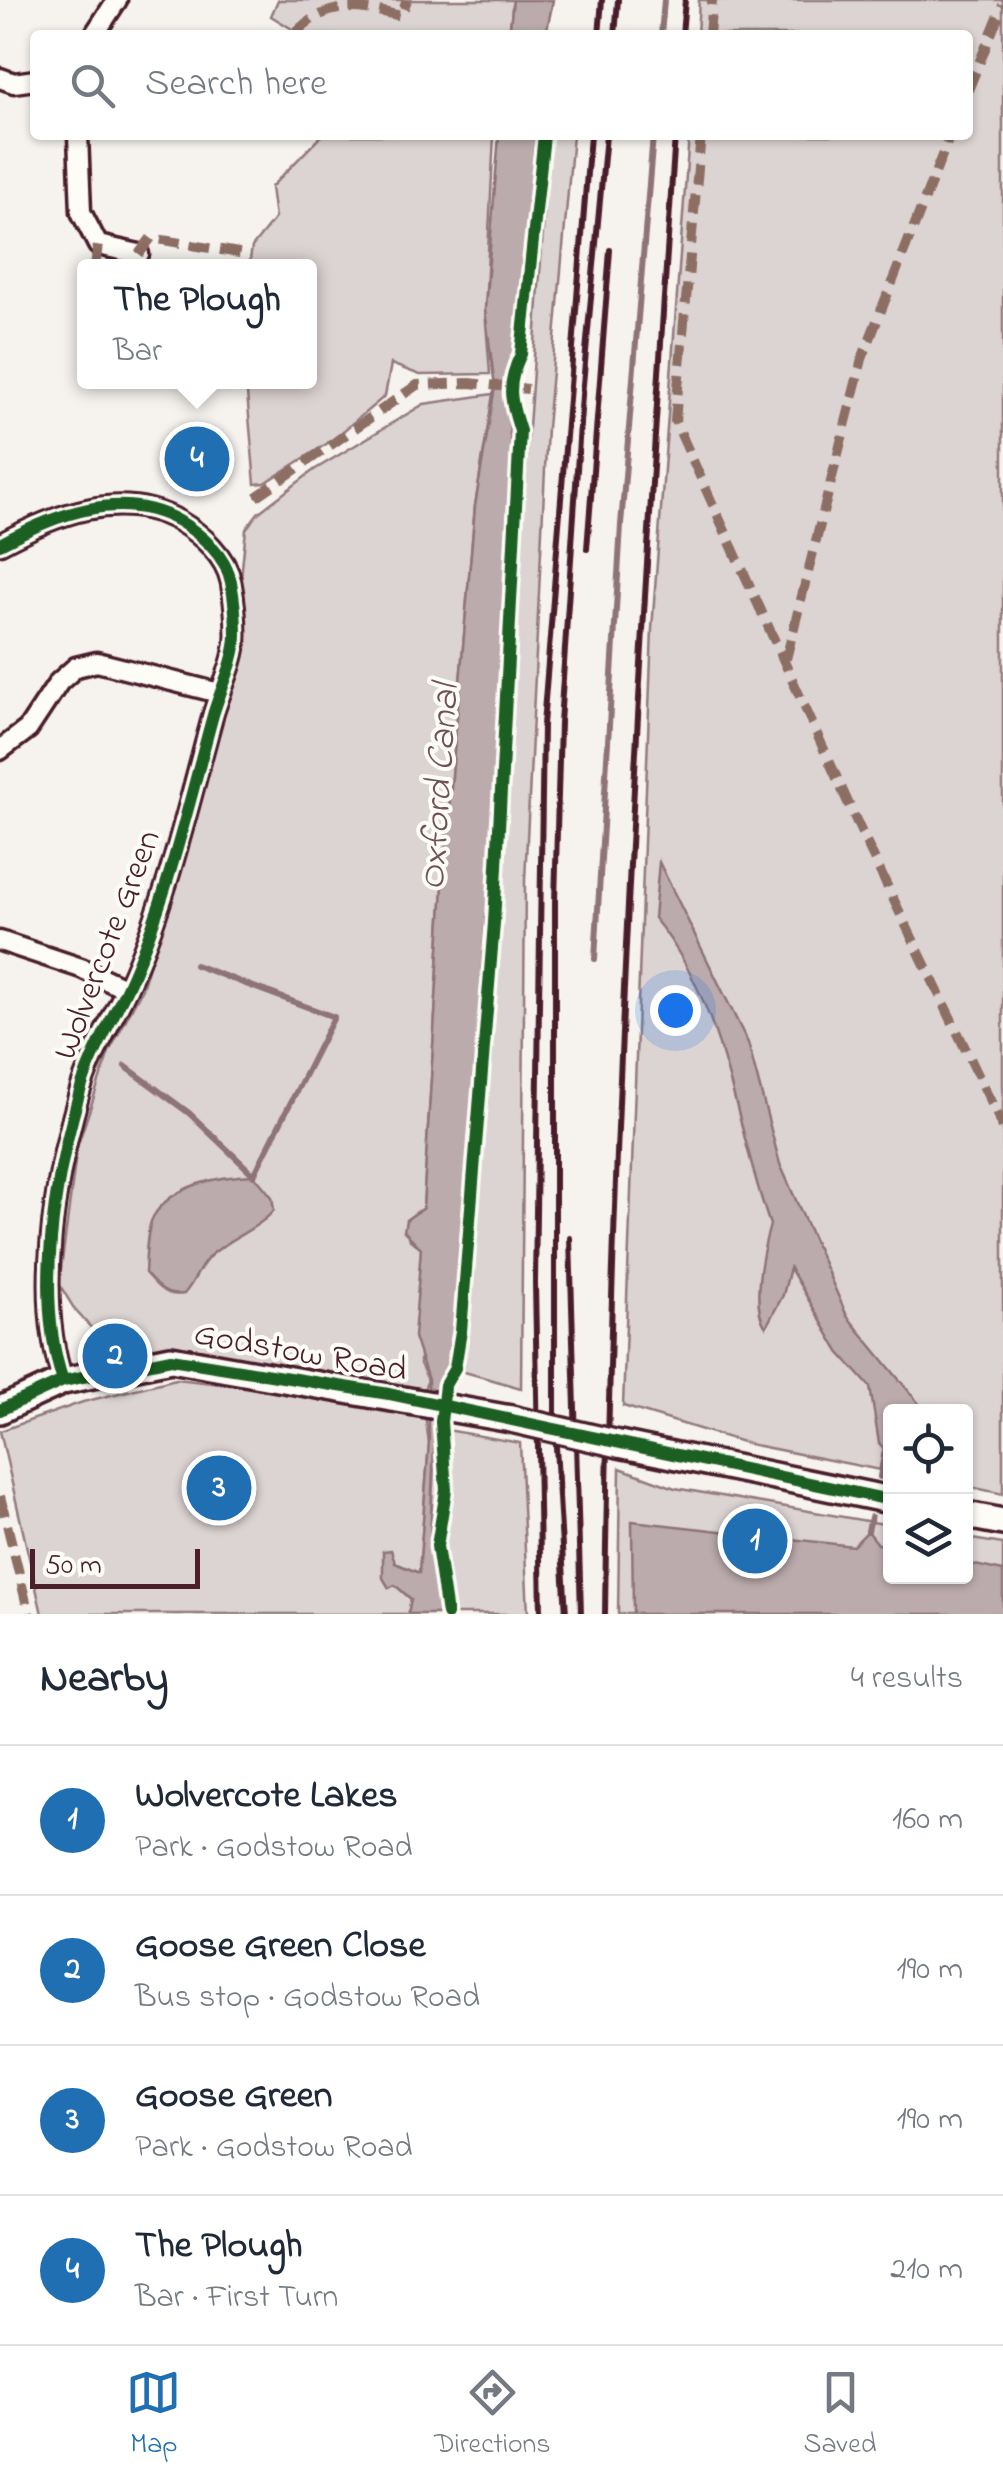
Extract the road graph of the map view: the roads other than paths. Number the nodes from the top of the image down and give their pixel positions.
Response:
1 (117, 0) edge
2 (97, 30) edge
3 (0, 78) edge
4 (30, 81) edge
5 (78, 140) edge
6 (139, 254) dead end
7 (0, 544) edge
8 (219, 693) junction
9 (0, 750) edge
10 (0, 942) edge
11 (126, 990) junction
12 (63, 1381) junction
13 (0, 1410) edge
14 (883, 1499) edge
15 (973, 1516) edge
16 (1003, 1522) edge

1 - 2 street
3 - 4 street
5 - 6 street
7 - 8 street, Wolvercote Green
8 - 9 street
8 - 11 street, Wolvercote Green
10 - 11 street
11 - 12 street, Wolvercote Green
12 - 13 street, Godstow Road
12 - 14 street, Godstow Road, bridge
15 - 16 street

